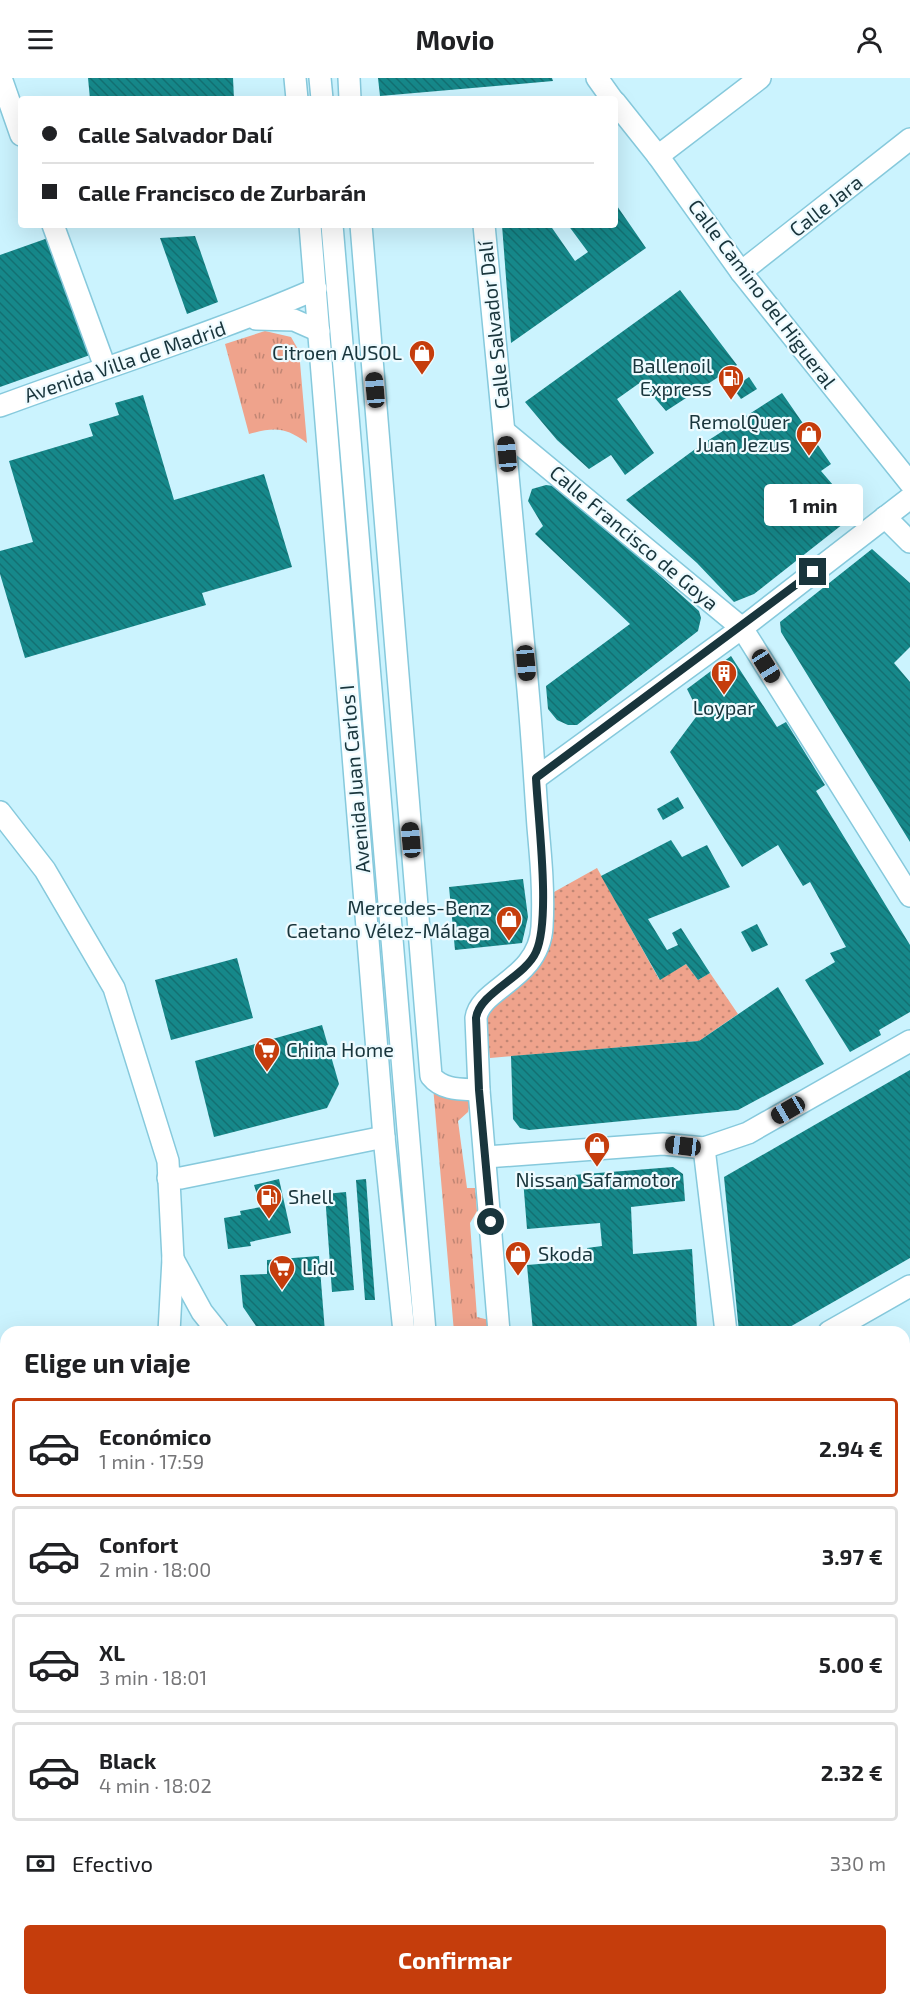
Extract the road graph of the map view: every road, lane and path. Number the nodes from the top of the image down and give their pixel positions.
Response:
1 (1, 78) edge
2 (295, 78) edge
3 (320, 78) edge
4 (348, 78) edge
5 (760, 78) edge
6 (297, 96) edge
7 (322, 96) edge
8 (350, 96) edge
9 (618, 107) edge
10 (18, 126) edge
11 (910, 140) edge
12 (658, 156) junction
13 (54, 228) edge
14 (310, 228) edge
15 (333, 228) edge
16 (361, 228) edge
17 (484, 228) edge
18 (741, 272) junction
19 (316, 290) junction
20 (249, 319) junction
21 (319, 331) junction
22 (105, 367) junction
23 (0, 406) edge
24 (504, 431) junction
25 (910, 483) edge
26 (910, 498) edge
27 (885, 517) junction
28 (910, 542) edge
29 (741, 628) junction
30 (536, 778) junction
31 (0, 812) edge
32 (910, 896) edge
33 (910, 1041) edge
34 (479, 1090) junction
35 (384, 1137) junction
36 (704, 1148) junction
37 (486, 1157) junction
38 (168, 1178) junction
39 (173, 1259) junction
40 (910, 1286) edge
41 (169, 1326) edge
42 (213, 1326) edge
43 (403, 1326) edge
44 (425, 1326) edge
45 (499, 1326) edge
46 (725, 1326) edge
47 (840, 1326) edge

1 - 10 street
2 - 6 street
3 - 7 street
4 - 8 street
5 - 12 street
9 - 12 street, Calle Camino del Higueral
11 - 18 street, Calle Jara
12 - 18 street, Calle Camino del Higueral
13 - 22 street
14 - 19 street, Avenida Juan Carlos I
15 - 44 street, Avenida Juan Carlos I
16 - 34 street
17 - 24 street, Calle Salvador Dalí
18 - 25 street, Calle Camino del Higueral
19 - 20 street
19 - 21 street, Avenida Juan Carlos I
20 - 21 street
20 - 22 street, Avenida Villa de Madrid
21 - 35 street, Avenida Juan Carlos I
22 - 23 street, Avenida Villa de Madrid
24 - 29 street, Calle Francisco de Goya
24 - 30 street, Calle Salvador Dalí
26 - 27 street
27 - 28 street
27 - 29 street
29 - 30 street
29 - 32 street, Calle Francisco de Goya
30 - 34 street, Calle Salvador Dalí
31 - 38 street
33 - 36 street
34 - 37 street, Calle Salvador Dalí
35 - 38 street
35 - 43 street, Avenida Juan Carlos I
36 - 37 street
36 - 46 street
37 - 45 street, Calle Salvador Dalí
38 - 39 street
39 - 41 street
39 - 42 street
40 - 47 street

